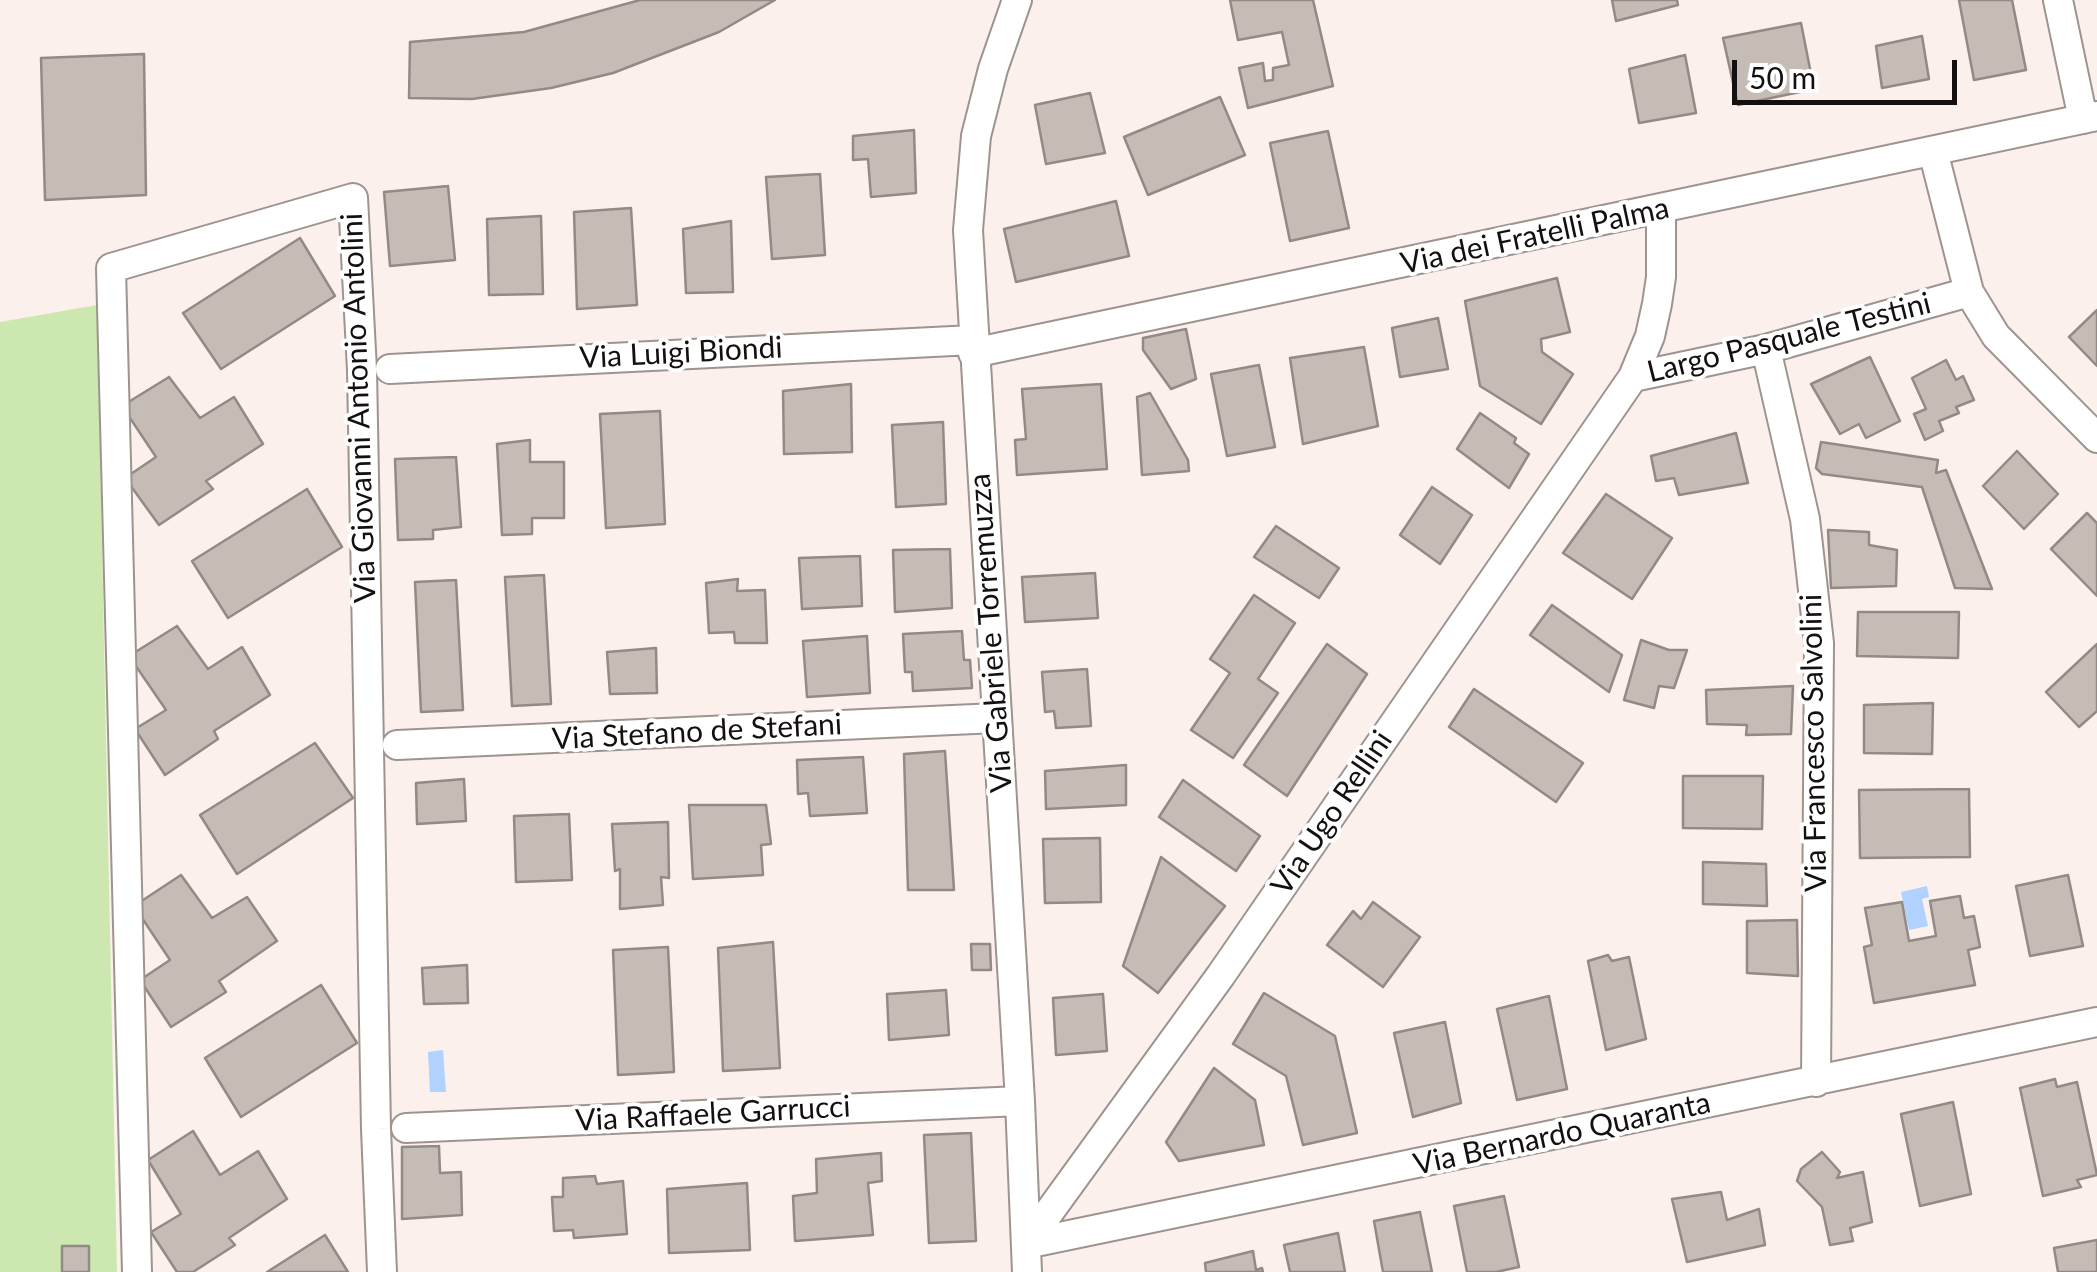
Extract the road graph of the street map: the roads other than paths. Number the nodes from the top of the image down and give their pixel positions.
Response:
1 (1017, 0) edge
2 (2058, 0) edge
3 (2090, 118) edge
4 (1933, 151) junction
5 (1661, 210) junction
6 (1970, 292) junction
7 (973, 346) junction
8 (1766, 348) junction
9 (390, 369) dead end
10 (1633, 377) junction
11 (2097, 438) edge
12 (996, 718) junction
13 (397, 745) dead end
14 (2097, 1022) edge
15 (1816, 1082) junction
16 (1020, 1101) junction
17 (406, 1128) dead end
18 (1026, 1258) edge
19 (137, 1272) edge
20 (382, 1272) edge

1 - 7 street, Via Gabriele Torremuzza
2 - 3 street
3 - 4 street, Via dei Fratelli Palma
4 - 5 street, Via dei Fratelli Palma
4 - 6 street, Largo Pasquale Testini
5 - 7 street, Via dei Fratelli Palma
5 - 10 street, Largo Pasquale Testini
6 - 8 street, Largo Pasquale Testini
6 - 11 street
7 - 9 street, Via Luigi Biondi
7 - 12 street, Via Gabriele Torremuzza
8 - 10 street, Largo Pasquale Testini
8 - 15 street, Via Francesco Salvolini
10 - 18 street, Via Ugo Rellini
12 - 13 street, Via Stefano de Stefani
12 - 16 street, Via Gabriele Torremuzza
14 - 15 street, Via Bernardo Quaranta
15 - 18 street, Via Bernardo Quaranta
16 - 17 street, Via Raffaele Garrucci
16 - 18 street, Via Gabriele Torremuzza
19 - 20 street, Via Giovanni Antonio Antolini

